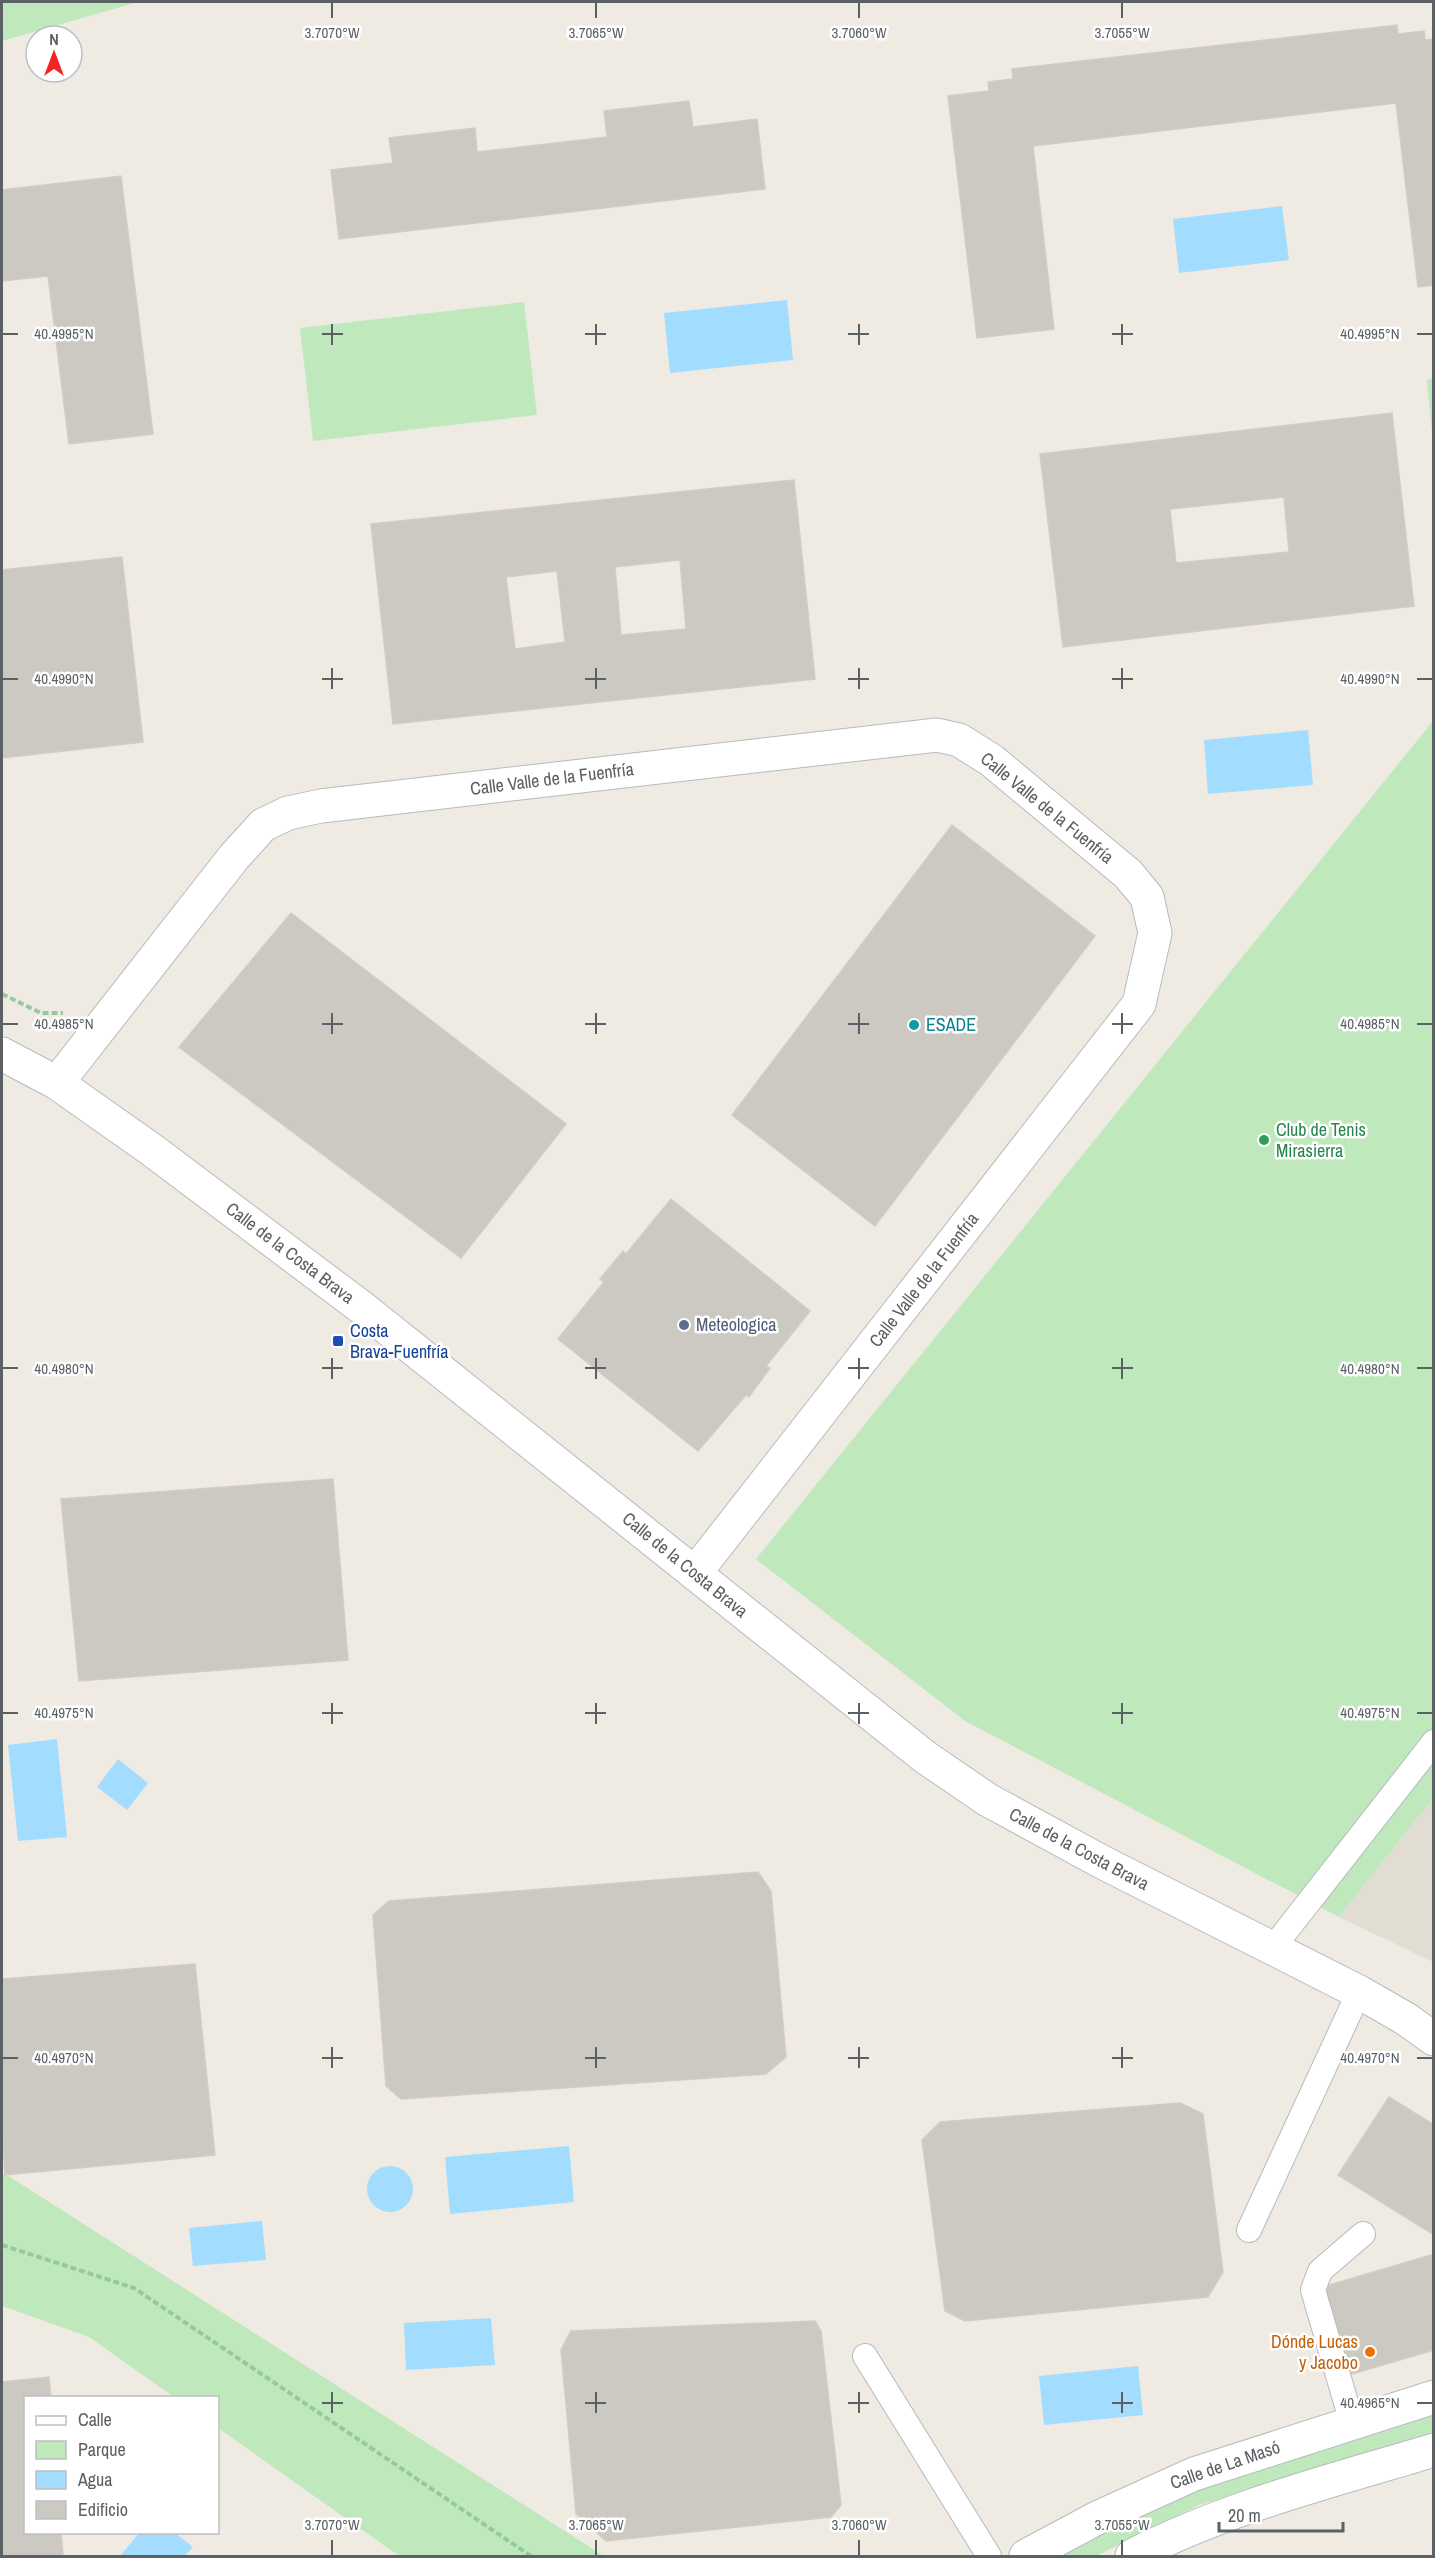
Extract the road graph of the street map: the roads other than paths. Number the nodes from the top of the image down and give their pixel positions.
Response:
1 (2, 1054) edge
2 (57, 1083) junction
3 (695, 1573) junction
4 (1434, 1742) edge
5 (1272, 1949) junction
6 (1359, 1992) junction
7 (1420, 2024) edge
8 (1434, 2039) edge
9 (1249, 2230) dead end
10 (1363, 2234) dead end
11 (865, 2356) dead end
12 (1434, 2397) edge
13 (1352, 2423) junction
14 (1434, 2450) edge
15 (989, 2556) edge
16 (1026, 2556) edge
17 (1132, 2556) edge

1 - 2 street, Calle de la Costa Brava
2 - 3 street, Calle de la Costa Brava
2 - 3 street, Calle Valle de la Fuenfría
3 - 5 street, Calle de la Costa Brava
4 - 5 lane
5 - 6 street, Calle de la Costa Brava
6 - 7 street, Calle de la Costa Brava
6 - 9 lane
7 - 8 street, Calle de la Costa Brava
10 - 13 lane
11 - 15 lane
12 - 13 street, Calle de La Masó
13 - 16 street, Calle de La Masó
14 - 17 street

